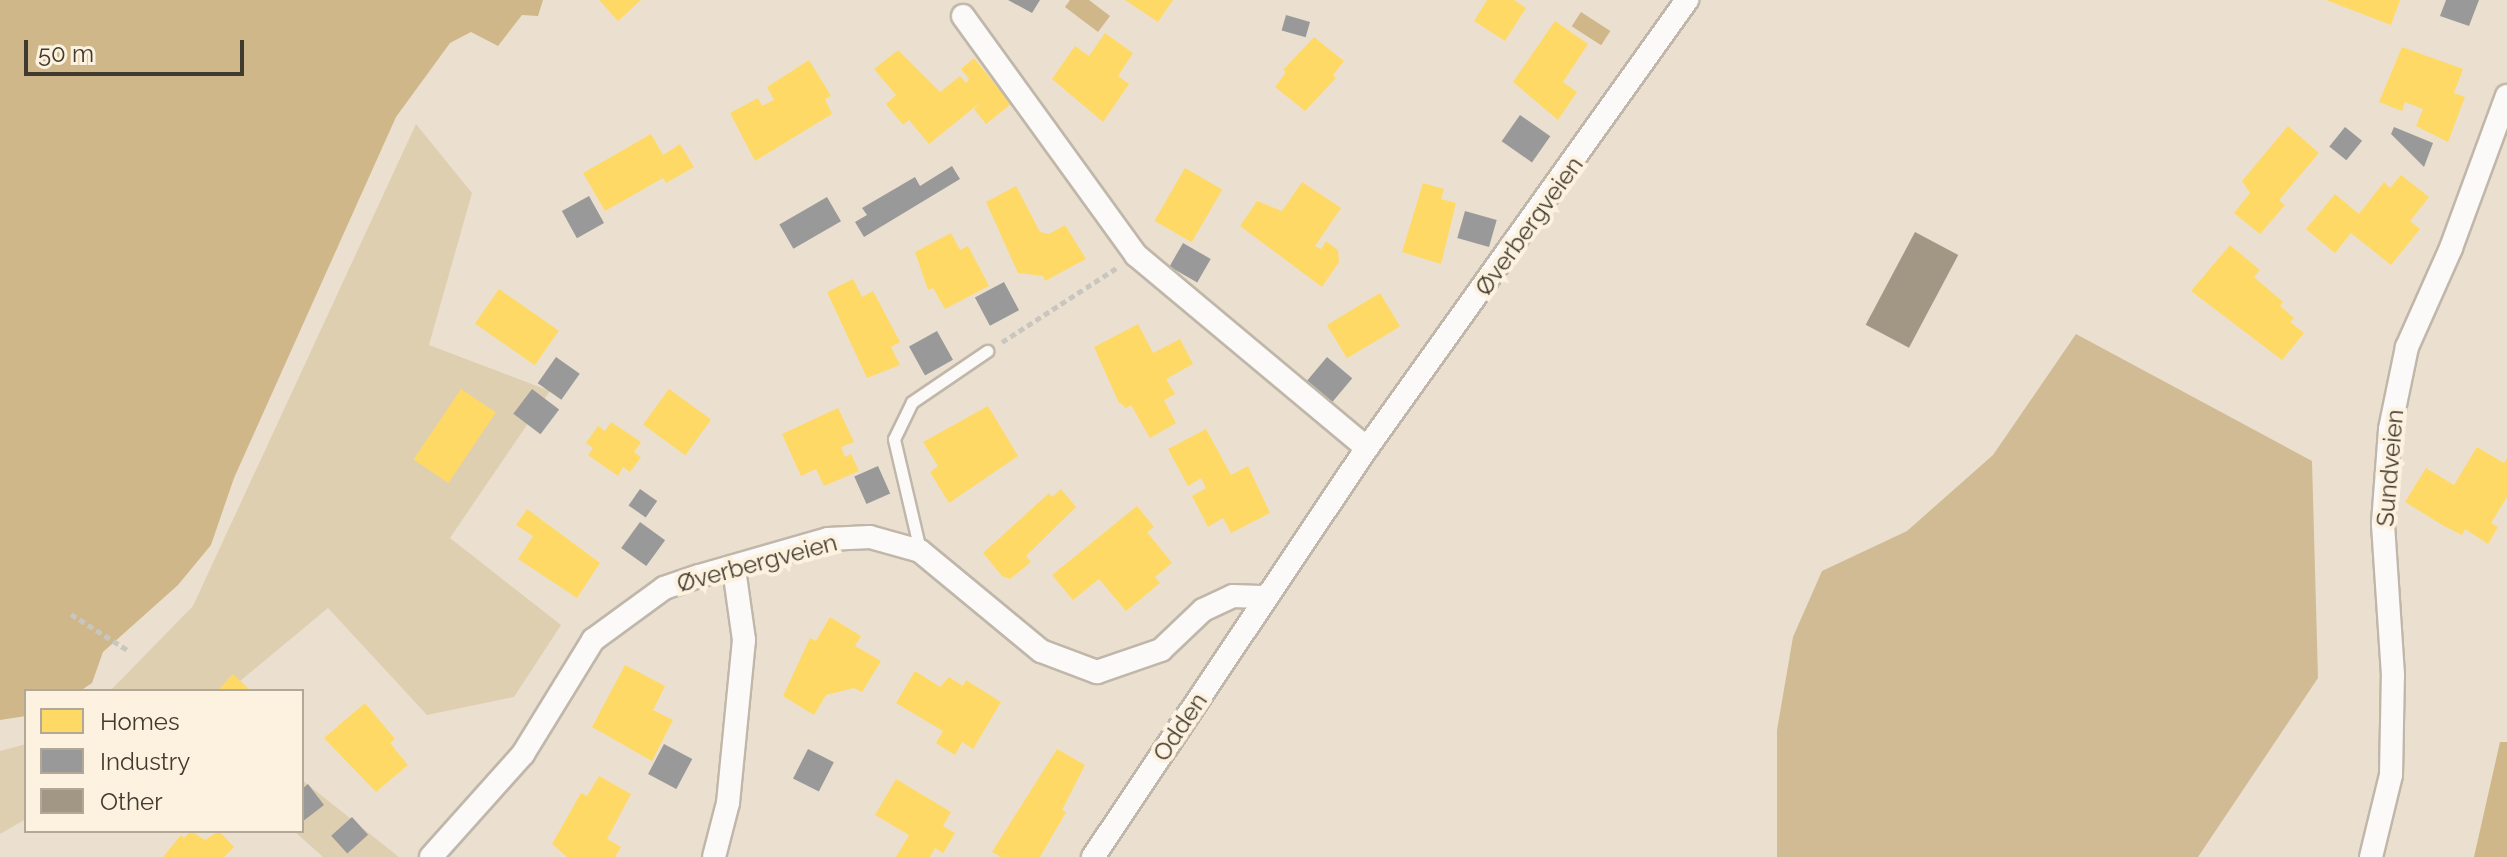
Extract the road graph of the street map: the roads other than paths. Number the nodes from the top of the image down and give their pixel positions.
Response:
1 (1687, 0) edge
2 (963, 16) dead end
3 (2507, 96) edge
4 (987, 351) road end
5 (1367, 448) junction
6 (920, 551) junction
7 (734, 569) junction
8 (1267, 597) junction
9 (431, 857) edge
10 (714, 857) edge
11 (1093, 857) edge
12 (2371, 857) edge

1 - 5 street, Øverbergveien
2 - 5 street
3 - 12 street, Sundveien
4 - 6 lane
5 - 8 street, Øverbergveien
6 - 7 street, Øverbergveien
6 - 8 street, Øverbergveien
7 - 9 street, Øverbergveien
7 - 10 street
8 - 11 street, Odden

